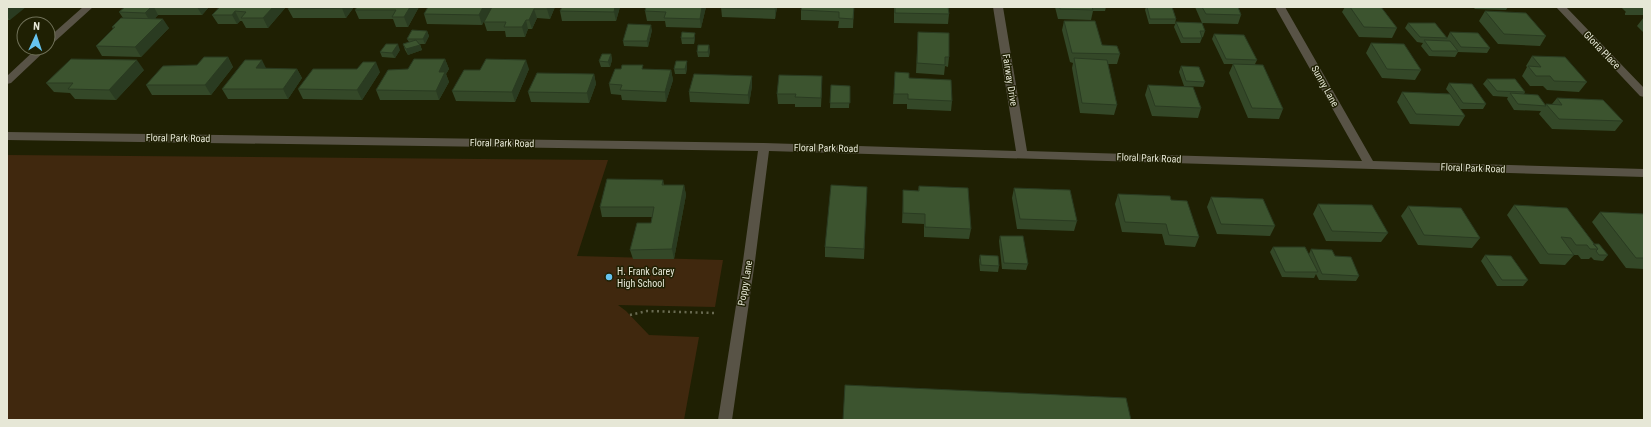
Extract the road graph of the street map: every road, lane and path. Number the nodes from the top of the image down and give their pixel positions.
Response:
1 (88, 7) edge
2 (998, 7) edge
3 (1280, 7) edge
4 (1561, 7) edge
5 (56, 37) edge
6 (34, 56) edge
7 (7, 81) edge
8 (1644, 94) edge
9 (7, 136) edge
10 (764, 147) junction
11 (1022, 153) junction
12 (1370, 165) junction
13 (1644, 173) edge
14 (714, 313) dead end
15 (630, 315) dead end
16 (725, 420) edge

1 - 5 street
2 - 11 street, Fairway Drive
3 - 12 street, Sunny Lane
4 - 8 street, Gloria Place
6 - 7 street
9 - 10 street, Floral Park Road
10 - 11 street, Floral Park Road
10 - 16 street, Poppy Lane
11 - 12 street, Floral Park Road
12 - 13 street, Floral Park Road
14 - 15 path

